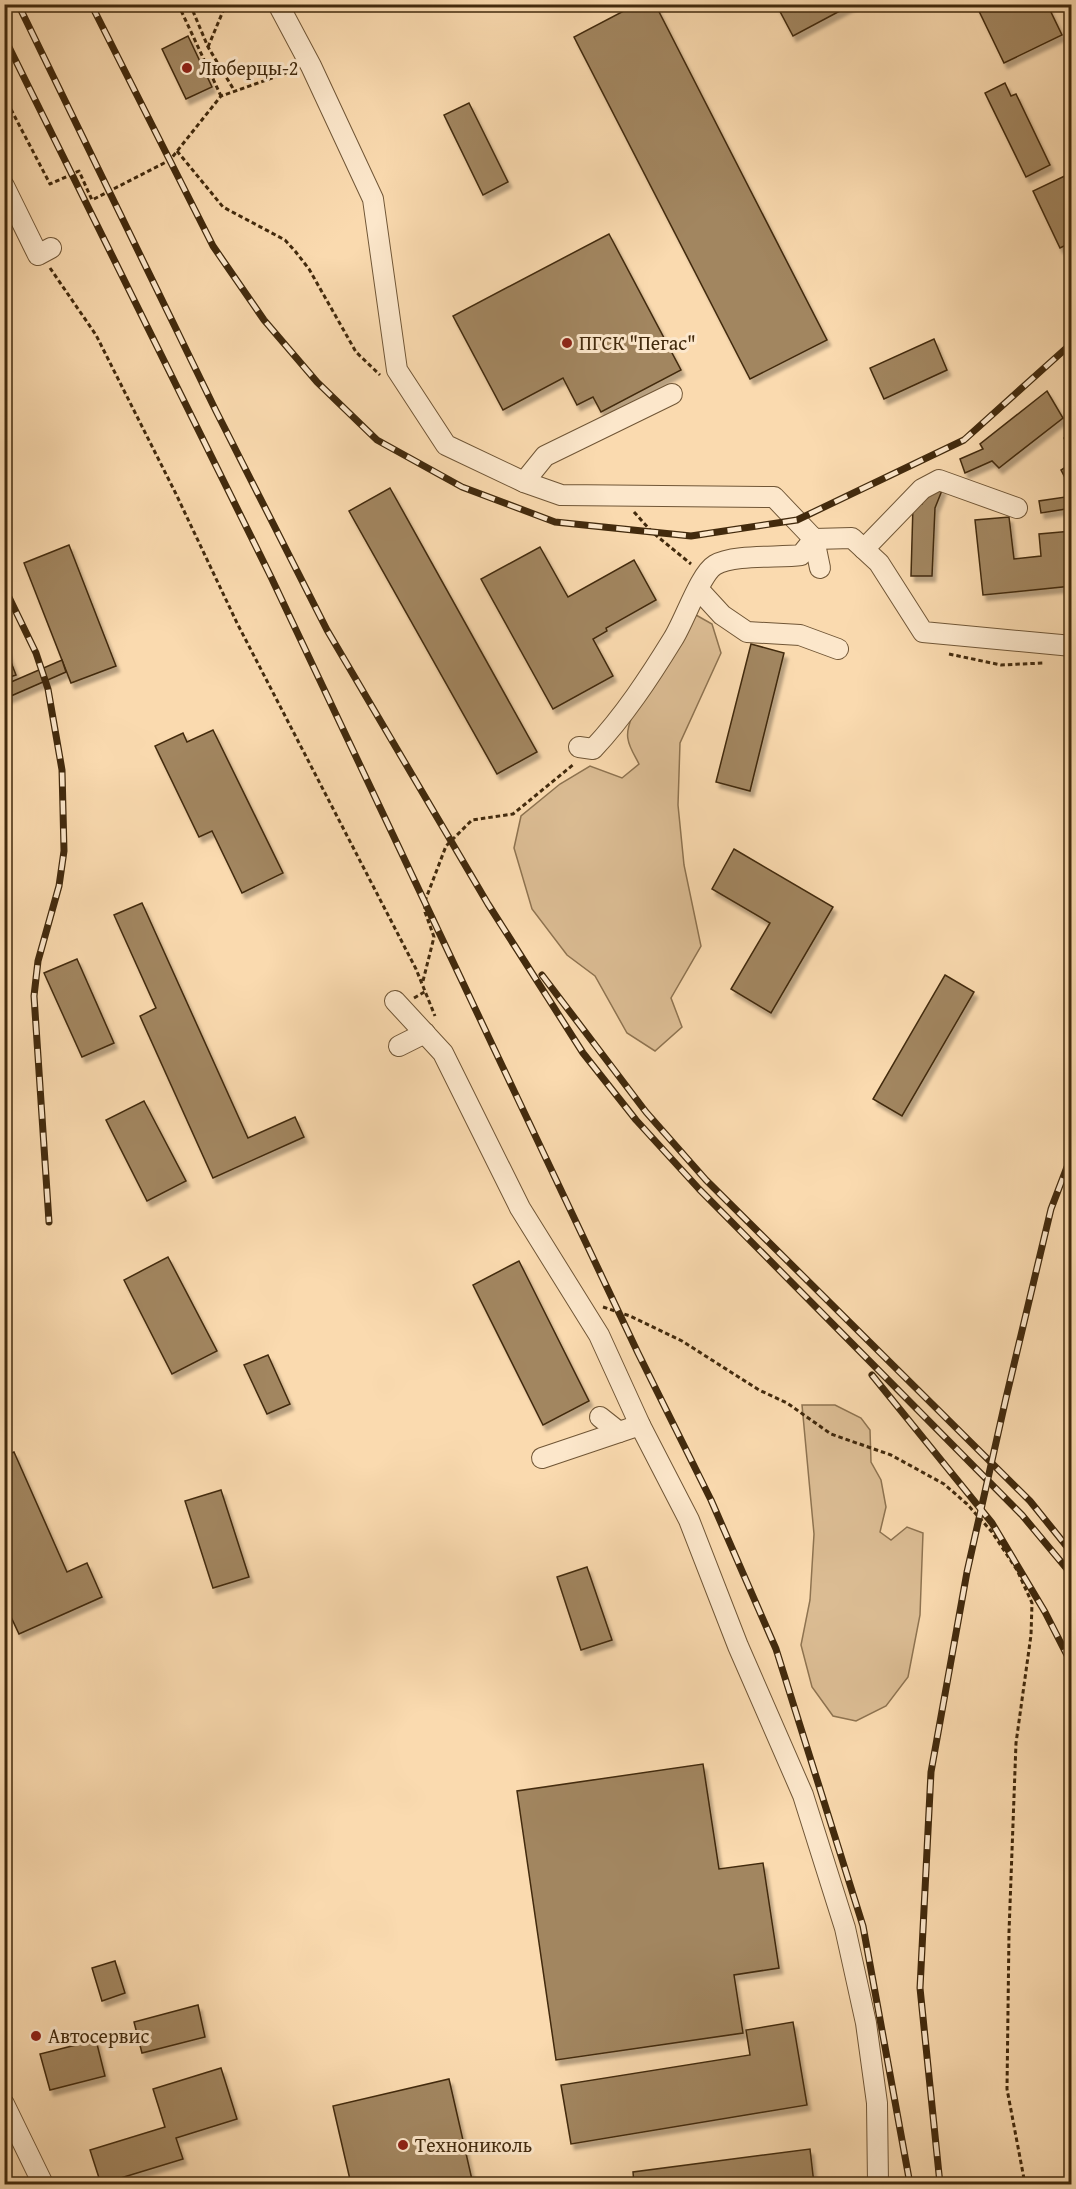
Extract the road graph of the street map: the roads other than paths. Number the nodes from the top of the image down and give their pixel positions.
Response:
1 (278, 4) edge
2 (4, 186) edge
3 (44, 251) road end
4 (672, 394) dead end
5 (524, 482) junction
6 (1017, 508) dead end
7 (814, 539) junction
8 (864, 549) junction
9 (820, 568) dead end
10 (701, 582) junction
11 (1071, 646) edge
12 (838, 648) dead end
13 (586, 748) road end
14 (395, 1001) dead end
15 (431, 1028) junction
16 (399, 1046) dead end
17 (600, 1416) dead end
18 (640, 1425) junction
19 (619, 1432) junction
20 (542, 1458) dead end
21 (4, 2104) edge
22 (43, 2184) edge
23 (878, 2184) edge

1 - 5 street
2 - 3 street
4 - 5 street
5 - 7 street
6 - 8 street
7 - 8 street
7 - 9 street
7 - 10 street
8 - 11 street
10 - 12 street
10 - 13 street
14 - 15 street
15 - 16 street
15 - 18 street
17 - 19 street
18 - 19 street
18 - 23 street
19 - 20 street
21 - 22 street

